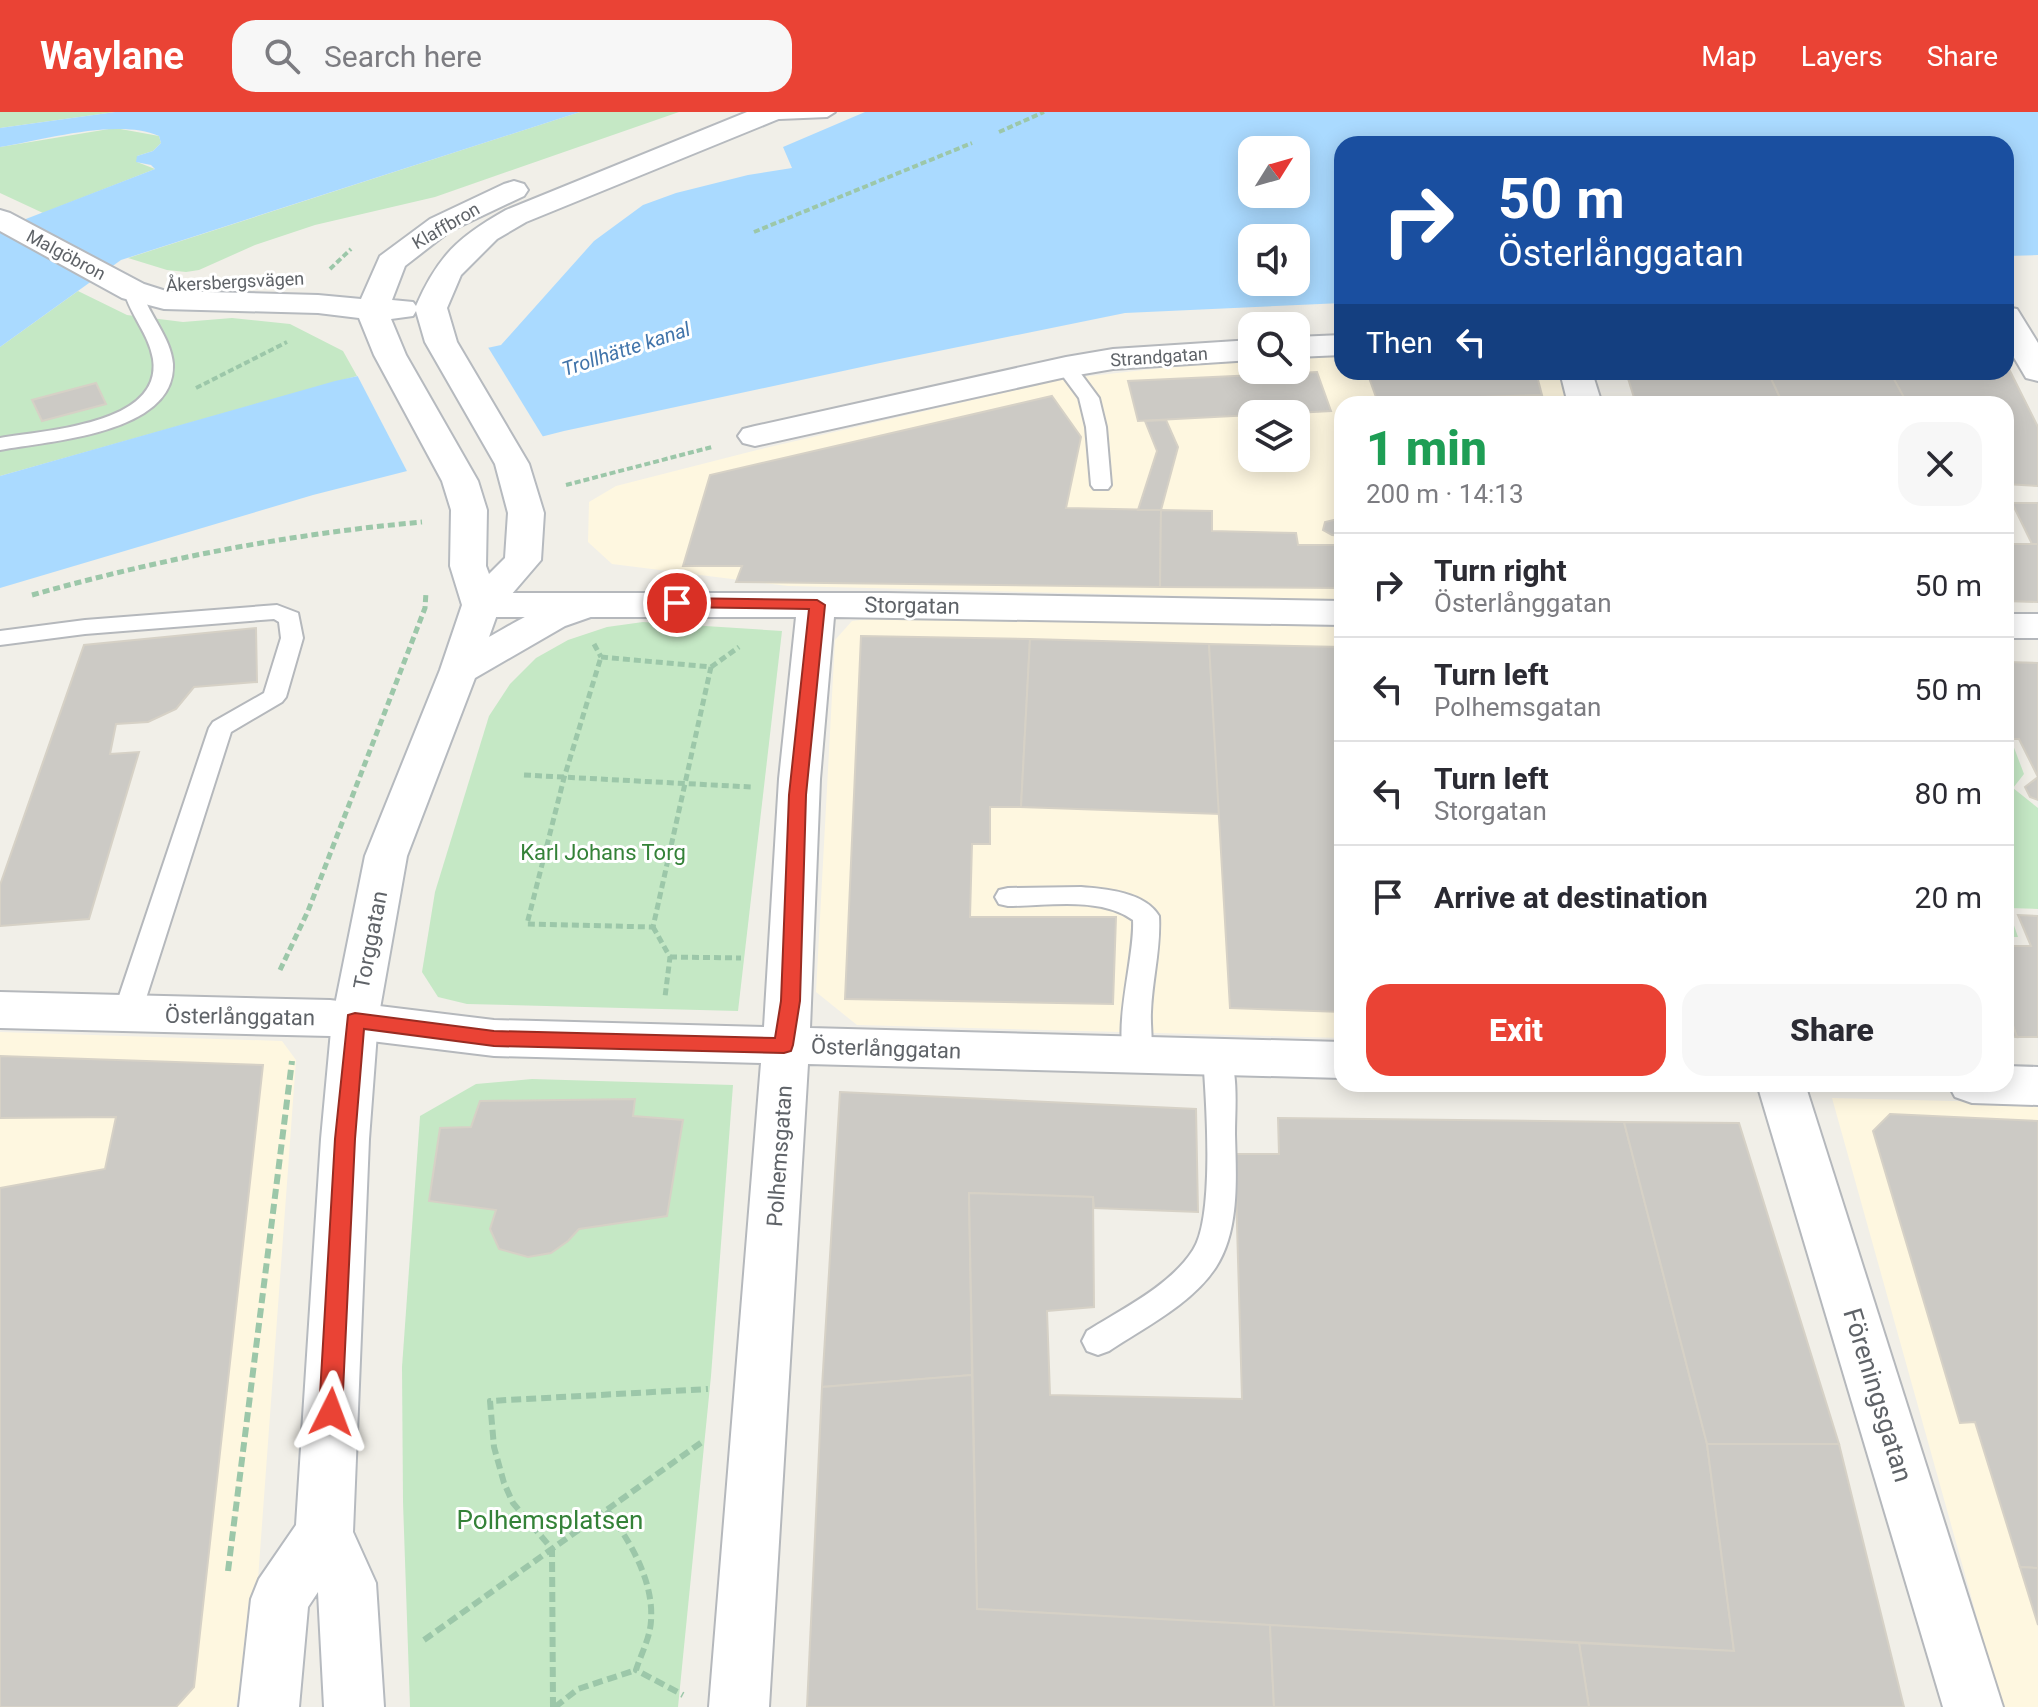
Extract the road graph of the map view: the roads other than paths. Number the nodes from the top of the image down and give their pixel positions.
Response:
1 (827, 112) edge
2 (755, 114) edge
3 (0, 219) edge
4 (447, 271) junction
5 (356, 274) junction
6 (133, 291) junction
7 (431, 308) junction
8 (2038, 309) edge
9 (372, 310) junction
10 (2014, 312) edge
11 (2014, 328) edge
12 (1334, 345) edge
13 (1310, 346) edge
14 (1238, 351) edge
15 (1066, 367) junction
16 (2038, 371) edge
17 (755, 436) road end
18 (0, 444) edge
19 (1101, 485) dead end
20 (606, 604) junction
21 (481, 605) junction
22 (817, 605) junction
23 (1334, 613) edge
24 (2014, 626) edge
25 (2038, 626) edge
26 (0, 638) edge
27 (459, 670) junction
28 (1008, 897) dead end
29 (0, 1010) edge
30 (127, 1014) junction
31 (355, 1020) junction
32 (784, 1045) junction
33 (1137, 1055) junction
34 (1217, 1056) junction
35 (1334, 1060) edge
36 (2014, 1085) edge
37 (2038, 1086) edge
38 (1783, 1092) edge
39 (1098, 1341) dead end
40 (324, 1533) junction
41 (715, 1703) edge
42 (269, 1707) edge
43 (354, 1707) edge
44 (1973, 1707) edge

1 - 2 lane
2 - 4 street, Klaffbron
2 - 5 street, Klaffbron
3 - 6 street, Malgöbron
4 - 5 street, Åkersbergsvägen
4 - 7 street, Klaffbron
5 - 6 street, Åkersbergsvägen
5 - 9 street, Klaffbron
6 - 9 street, Åkersbergsvägen
6 - 18 lane
7 - 9 street, Åkersbergsvägen
7 - 21 street, Torggatan
8 - 10 street
9 - 21 street
11 - 16 street
12 - 13 street
14 - 15 street, Strandgatan
15 - 17 street, Strandgatan
15 - 19 lane
20 - 21 street, Storgatan
20 - 22 street, Storgatan
20 - 27 street
21 - 27 street, Torggatan
22 - 23 street, Storgatan
22 - 32 street, Polhemsgatan
24 - 25 street
26 - 30 lane
27 - 31 street, Torggatan
28 - 33 lane
29 - 30 street, Österlånggatan
30 - 31 street, Österlånggatan
31 - 32 street, Österlånggatan
31 - 40 street, Torggatan
32 - 33 street, Österlånggatan
32 - 41 street, Polhemsgatan
33 - 34 street, Österlånggatan
34 - 35 street, Österlånggatan
34 - 39 lane
36 - 37 street
38 - 44 street, Föreningsgatan
40 - 42 street
40 - 43 street, Torggatan

